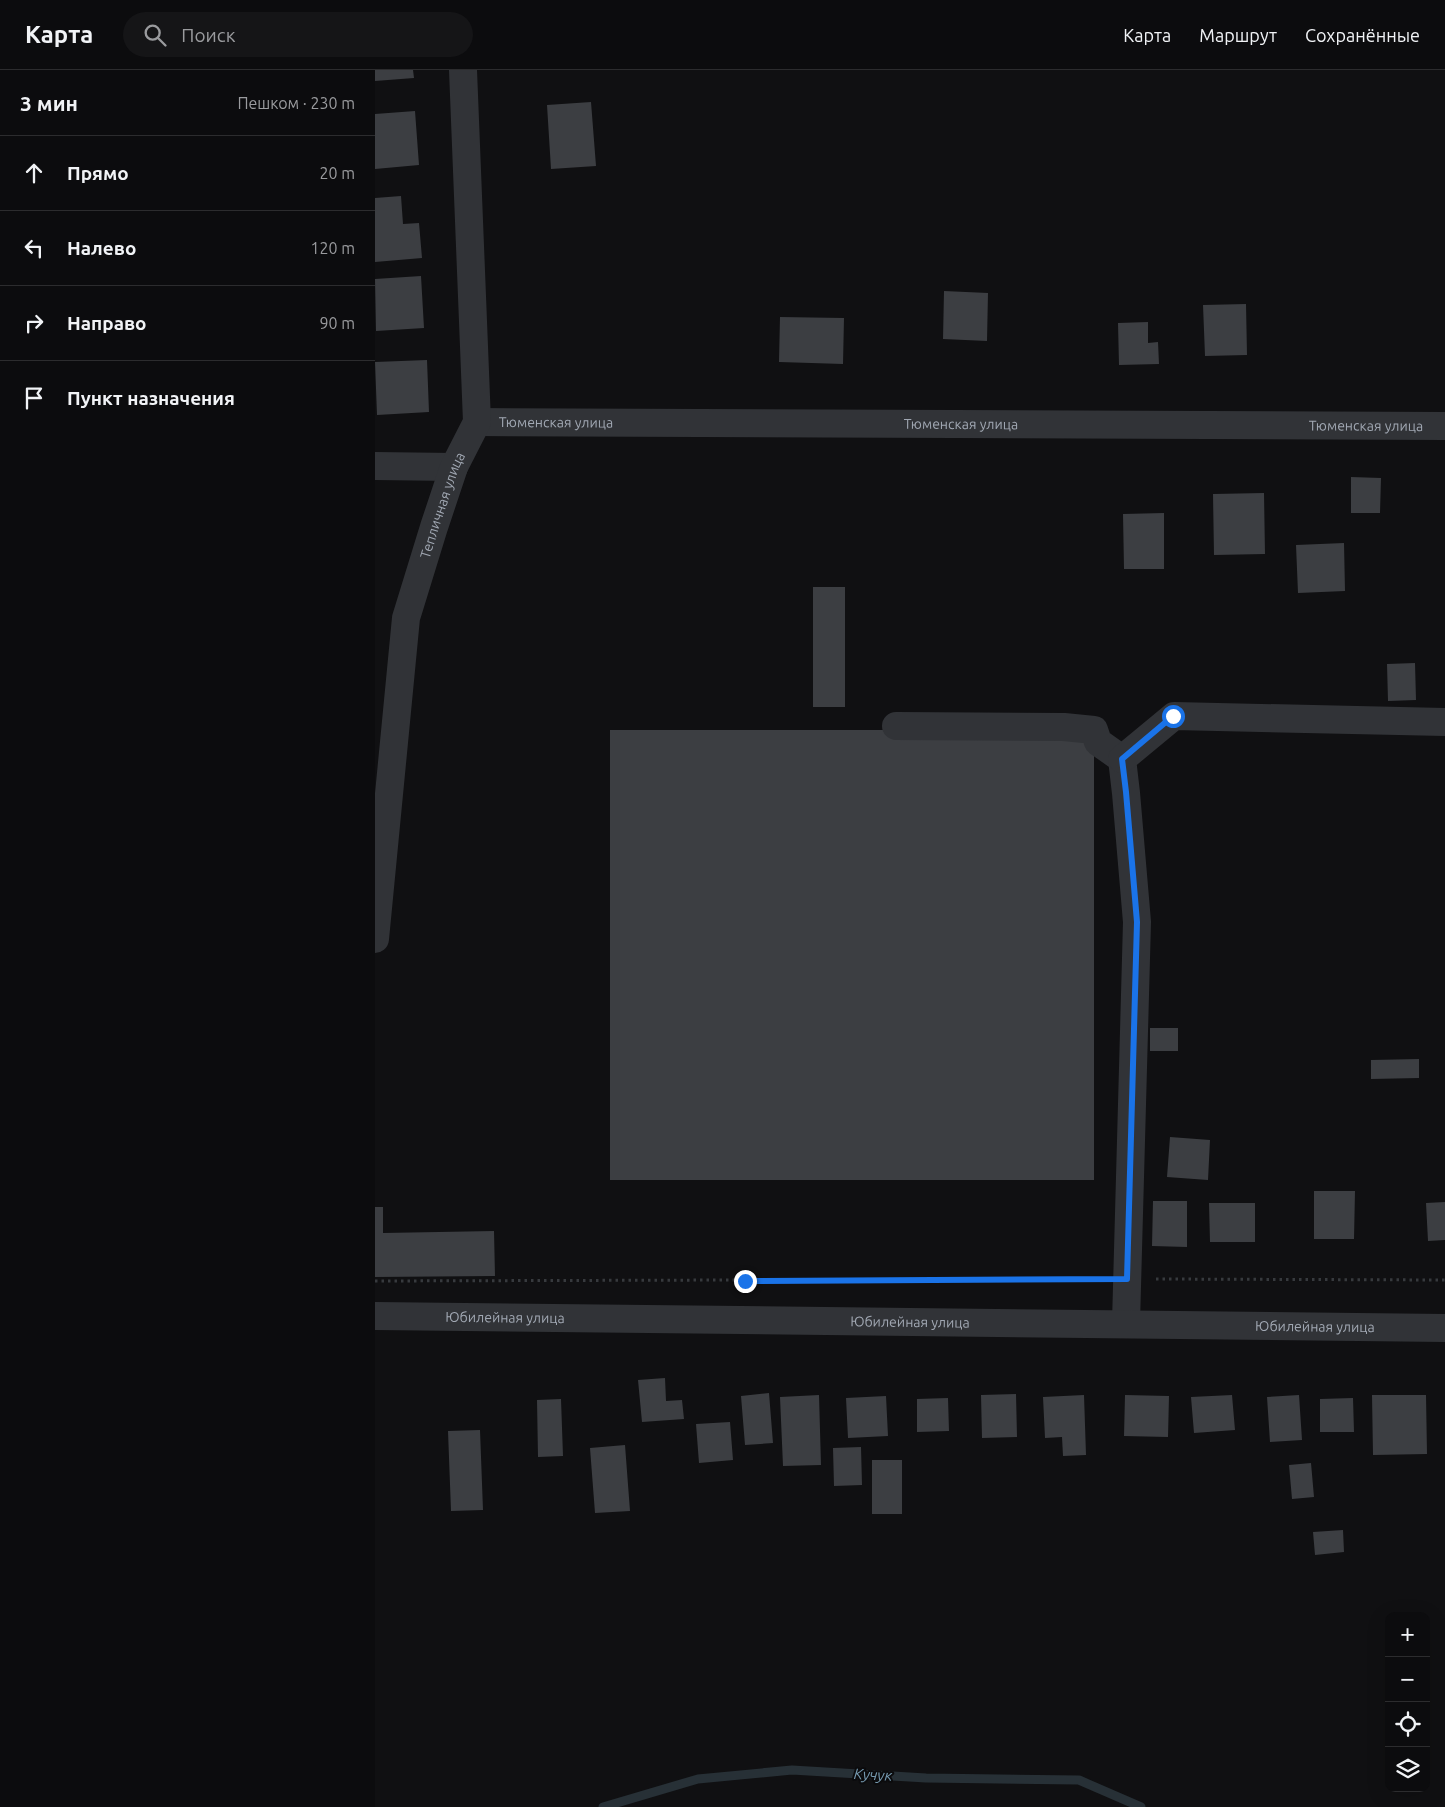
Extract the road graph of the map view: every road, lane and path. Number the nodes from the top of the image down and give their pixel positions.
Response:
1 (463, 70) edge
2 (477, 422) junction
3 (1445, 426) edge
4 (375, 466) edge
5 (454, 467) junction
6 (1445, 722) edge
7 (896, 726) dead end
8 (1122, 759) junction
9 (375, 940) edge
10 (1127, 1279) junction
11 (1445, 1280) edge
12 (375, 1281) edge
13 (375, 1316) edge
14 (1127, 1323) junction
15 (1445, 1328) edge

1 - 2 street, Тепличная улица
2 - 3 street, Тюменская улица
2 - 5 street, Тепличная улица
4 - 5 street
5 - 9 street, Тепличная улица
6 - 8 street
7 - 8 street
8 - 10 street
10 - 11 path
10 - 12 path
10 - 14 street
13 - 14 street, Юбилейная улица
14 - 15 street, Юбилейная улица

